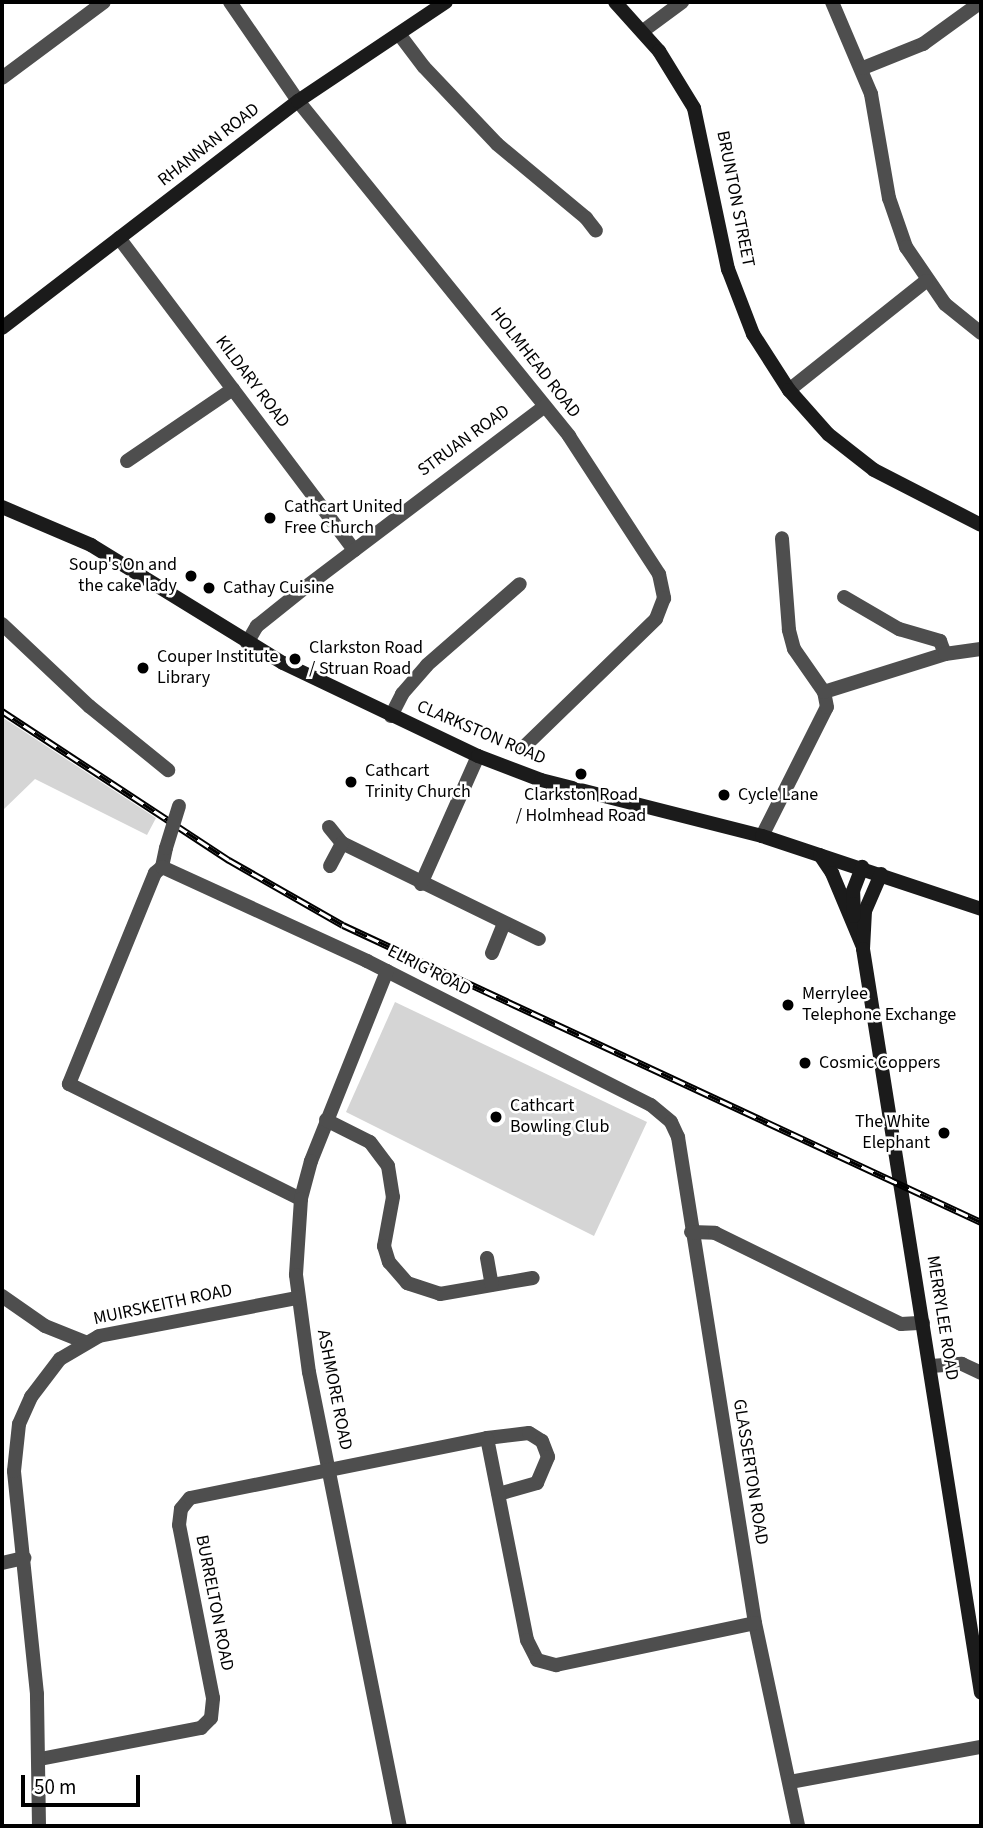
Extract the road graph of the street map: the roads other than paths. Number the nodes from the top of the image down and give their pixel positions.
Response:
1 (104, 2) edge
2 (615, 2) edge
3 (682, 2) edge
4 (832, 2) edge
5 (231, 4) edge
6 (438, 4) edge
7 (980, 6) edge
8 (643, 31) junction
9 (399, 34) junction
10 (863, 68) junction
11 (2, 78) edge
12 (298, 101) junction
13 (596, 231) dead end
14 (119, 238) junction
15 (926, 281) junction
16 (2, 328) edge
17 (981, 333) edge
18 (233, 388) junction
19 (789, 390) junction
20 (545, 405) junction
21 (127, 461) dead end
22 (2, 507) edge
23 (981, 526) edge
24 (782, 538) dead end
25 (354, 550) junction
26 (520, 584) dead end
27 (844, 597) dead end
28 (2, 624) edge
29 (247, 643) junction
30 (981, 649) edge
31 (945, 654) junction
32 (824, 692) junction
33 (391, 716) junction
34 (524, 747) dead end
35 (478, 757) junction
36 (168, 770) dead end
37 (179, 806) dead end
38 (329, 827) dead end
39 (762, 836) junction
40 (342, 843) junction
41 (820, 855) junction
42 (330, 866) dead end
43 (862, 866) junction
44 (162, 867) junction
45 (881, 874) junction
46 (421, 884) junction
47 (981, 909) edge
48 (504, 923) junction
49 (855, 932) junction
50 (539, 939) dead end
51 (863, 948) junction
52 (492, 953) dead end
53 (387, 971) junction
54 (326, 1120) junction
55 (671, 1122) joint
56 (301, 1199) junction
57 (691, 1232) junction
58 (487, 1258) dead end
59 (533, 1278) dead end
60 (492, 1285) junction
61 (2, 1296) edge
62 (297, 1298) junction
63 (923, 1323) junction
64 (85, 1342) junction
65 (931, 1366) junction
66 (981, 1373) edge
67 (487, 1438) junction
68 (330, 1469) junction
69 (499, 1494) junction
70 (24, 1558) junction
71 (2, 1563) edge
72 (755, 1623) junction
73 (981, 1693) edge
74 (981, 1747) edge
75 (40, 1759) junction
76 (790, 1782) junction
77 (39, 1826) edge
78 (400, 1826) edge
79 (798, 1826) edge

1 - 11 street
2 - 8 main road, BRUNTON STREET
3 - 8 street
4 - 10 street
5 - 12 street, HOLMHEAD ROAD
6 - 9 main road, RHANNAN ROAD
7 - 10 street
8 - 19 main road, BRUNTON STREET
9 - 12 main road, RHANNAN ROAD
9 - 13 street
10 - 15 street
12 - 14 main road, RHANNAN ROAD
12 - 20 street, HOLMHEAD ROAD
14 - 16 main road, RHANNAN ROAD
14 - 18 street, KILDARY ROAD
15 - 17 street
15 - 19 street
18 - 21 street
18 - 25 street, KILDARY ROAD
19 - 23 main road, BRUNTON STREET
20 - 25 street, STRUAN ROAD
20 - 34 street, HOLMHEAD ROAD
22 - 29 main road, CLARKSTON ROAD
24 - 32 street
25 - 29 street, STRUAN ROAD
26 - 33 street
27 - 31 street
28 - 36 street
29 - 33 main road, CLARKSTON ROAD
30 - 31 street
31 - 32 street
32 - 39 street
33 - 35 main road, CLARKSTON ROAD
35 - 39 main road, CLARKSTON ROAD
35 - 46 street
37 - 44 street, bridge
38 - 40 street
39 - 41 main road, CLARKSTON ROAD
40 - 42 street
40 - 46 street
41 - 43 main road, CLARKSTON ROAD
41 - 49 main road, MERRYLEE ROAD
43 - 45 main road, CLARKSTON ROAD
43 - 49 main road, MERRYLEE ROAD
44 - 53 street, ELRIG ROAD
44 - 56 street
45 - 47 main road, CLARKSTON ROAD
45 - 51 main road, MERRYLEE ROAD
46 - 48 street
48 - 50 street
48 - 52 street
49 - 51 main road, MERRYLEE ROAD
51 - 63 main road, MERRYLEE ROAD
53 - 54 street, ASHMORE ROAD
53 - 55 street, ELRIG ROAD
54 - 56 street, ASHMORE ROAD
54 - 60 street
55 - 57 street, GLASSERTON ROAD
56 - 62 street, ASHMORE ROAD
57 - 63 street
57 - 72 street, GLASSERTON ROAD
58 - 60 street
59 - 60 street
61 - 64 street
62 - 64 street, MUIRSKEITH ROAD
62 - 68 street, ASHMORE ROAD
63 - 65 main road, MERRYLEE ROAD
64 - 70 street, MUIRSKEITH ROAD
65 - 66 street
65 - 73 main road, MERRYLEE ROAD
67 - 68 street, BURRELTON ROAD
67 - 69 street
67 - 69 street, BURRELTON ROAD
68 - 75 street, BURRELTON ROAD
68 - 78 street, ASHMORE ROAD
69 - 72 street
70 - 71 street
70 - 75 street, MUIRSKEITH ROAD
72 - 76 street, GLASSERTON ROAD
74 - 76 street
75 - 77 street, MUIRSKEITH ROAD
76 - 79 street, GLASSERTON ROAD

